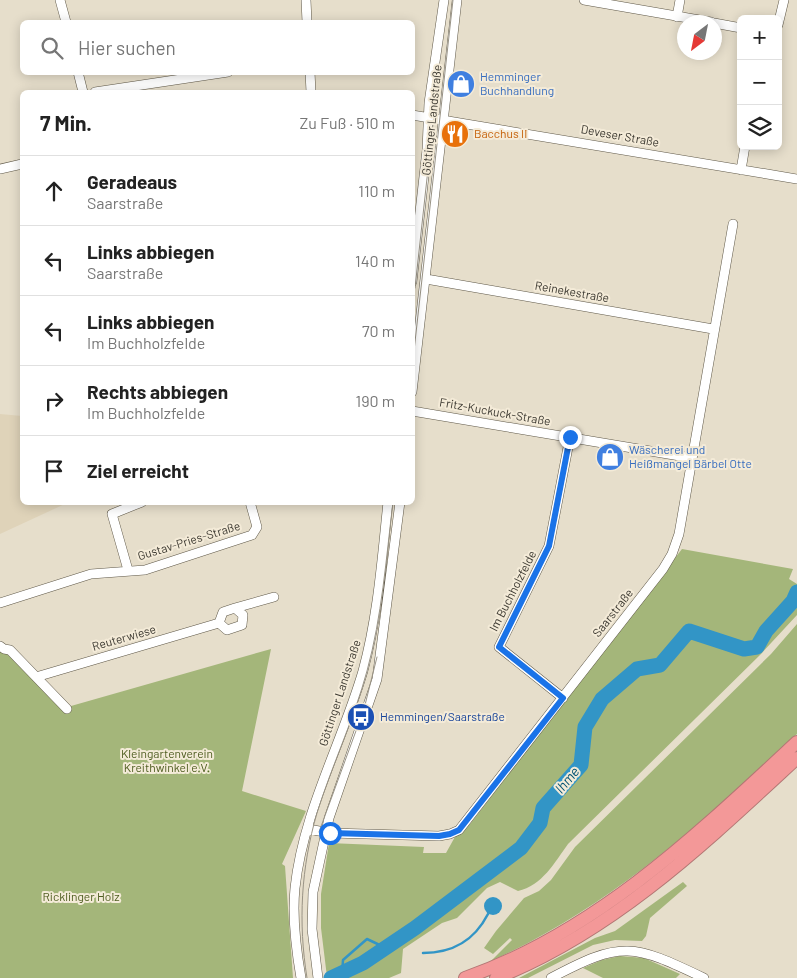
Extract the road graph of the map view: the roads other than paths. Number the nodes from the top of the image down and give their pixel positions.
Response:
1 (60, 0) edge
2 (306, 0) edge
3 (444, 0) edge
4 (457, 0) edge
5 (584, 0) edge
6 (680, 0) edge
7 (784, 0) edge
8 (677, 15) edge
9 (780, 15) edge
10 (677, 17) edge
11 (65, 20) edge
12 (307, 20) edge
13 (722, 24) edge
14 (737, 27) edge
15 (79, 75) edge
16 (208, 75) edge
17 (310, 75) edge
18 (82, 90) edge
19 (108, 90) edge
20 (311, 90) edge
21 (415, 115) edge
22 (438, 118) junction
23 (744, 150) edge
24 (20, 164) edge
25 (0, 169) edge
26 (741, 170) junction
27 (797, 179) edge
28 (733, 224) dead end
29 (415, 263) edge
30 (426, 279) junction
31 (713, 329) junction
32 (415, 368) edge
33 (415, 411) edge
34 (570, 437) junction
35 (692, 458) junction
36 (134, 505) edge
37 (251, 505) edge
38 (388, 505) edge
39 (400, 505) edge
40 (128, 570) junction
41 (274, 597) dead end
42 (0, 604) edge
43 (235, 608) junction
44 (219, 623) junction
45 (0, 646) edge
46 (36, 677) junction
47 (563, 698) junction
48 (67, 709) dead end
49 (797, 742) edge
50 (797, 758) edge
51 (308, 829) junction
52 (325, 833) junction
53 (301, 974) edge
54 (318, 978) edge
55 (465, 978) edge
56 (496, 978) edge
57 (552, 978) edge
58 (704, 978) edge

1 - 11 street
2 - 12 street
3 - 22 street, Göttinger Landstraße
4 - 22 street, Göttinger Landstraße
5 - 10 street
6 - 8 street
7 - 9 street
13 - 14 street
15 - 18 street
16 - 19 street
17 - 20 street
21 - 22 street, Deveser Straße
22 - 26 street, Deveser Straße
22 - 29 street, Göttinger Landstraße
22 - 30 street, Göttinger Landstraße
23 - 26 street
24 - 25 street
26 - 27 street, Deveser Straße
28 - 31 street, Saarstraße
30 - 31 street, Reinekestraße
30 - 32 street, Göttinger Landstraße
31 - 35 street, Saarstraße
33 - 34 street, Fritz-Kuckuck-Straße
34 - 35 street, Fritz-Kuckuck-Straße
34 - 47 street, Im Buchholzfelde
35 - 47 street, Saarstraße
36 - 40 street, Gustav-Pries-Straße
37 - 40 street, Gustav-Pries-Straße
38 - 51 street, Göttinger Landstraße
39 - 52 street, Göttinger Landstraße
40 - 42 street, Gustav-Pries-Straße
41 - 43 street, Reuterwiese
43 - 44 street, Reuterwiese
43 - 44 street, Reuterwiese
44 - 46 street, Reuterwiese
45 - 46 street
46 - 48 street
47 - 52 street, Saarstraße
49 - 55 highway
50 - 56 highway
51 - 52 street, Saarstraße
51 - 53 street, Göttinger Landstraße
52 - 54 street, Göttinger Landstraße
57 - 58 street

